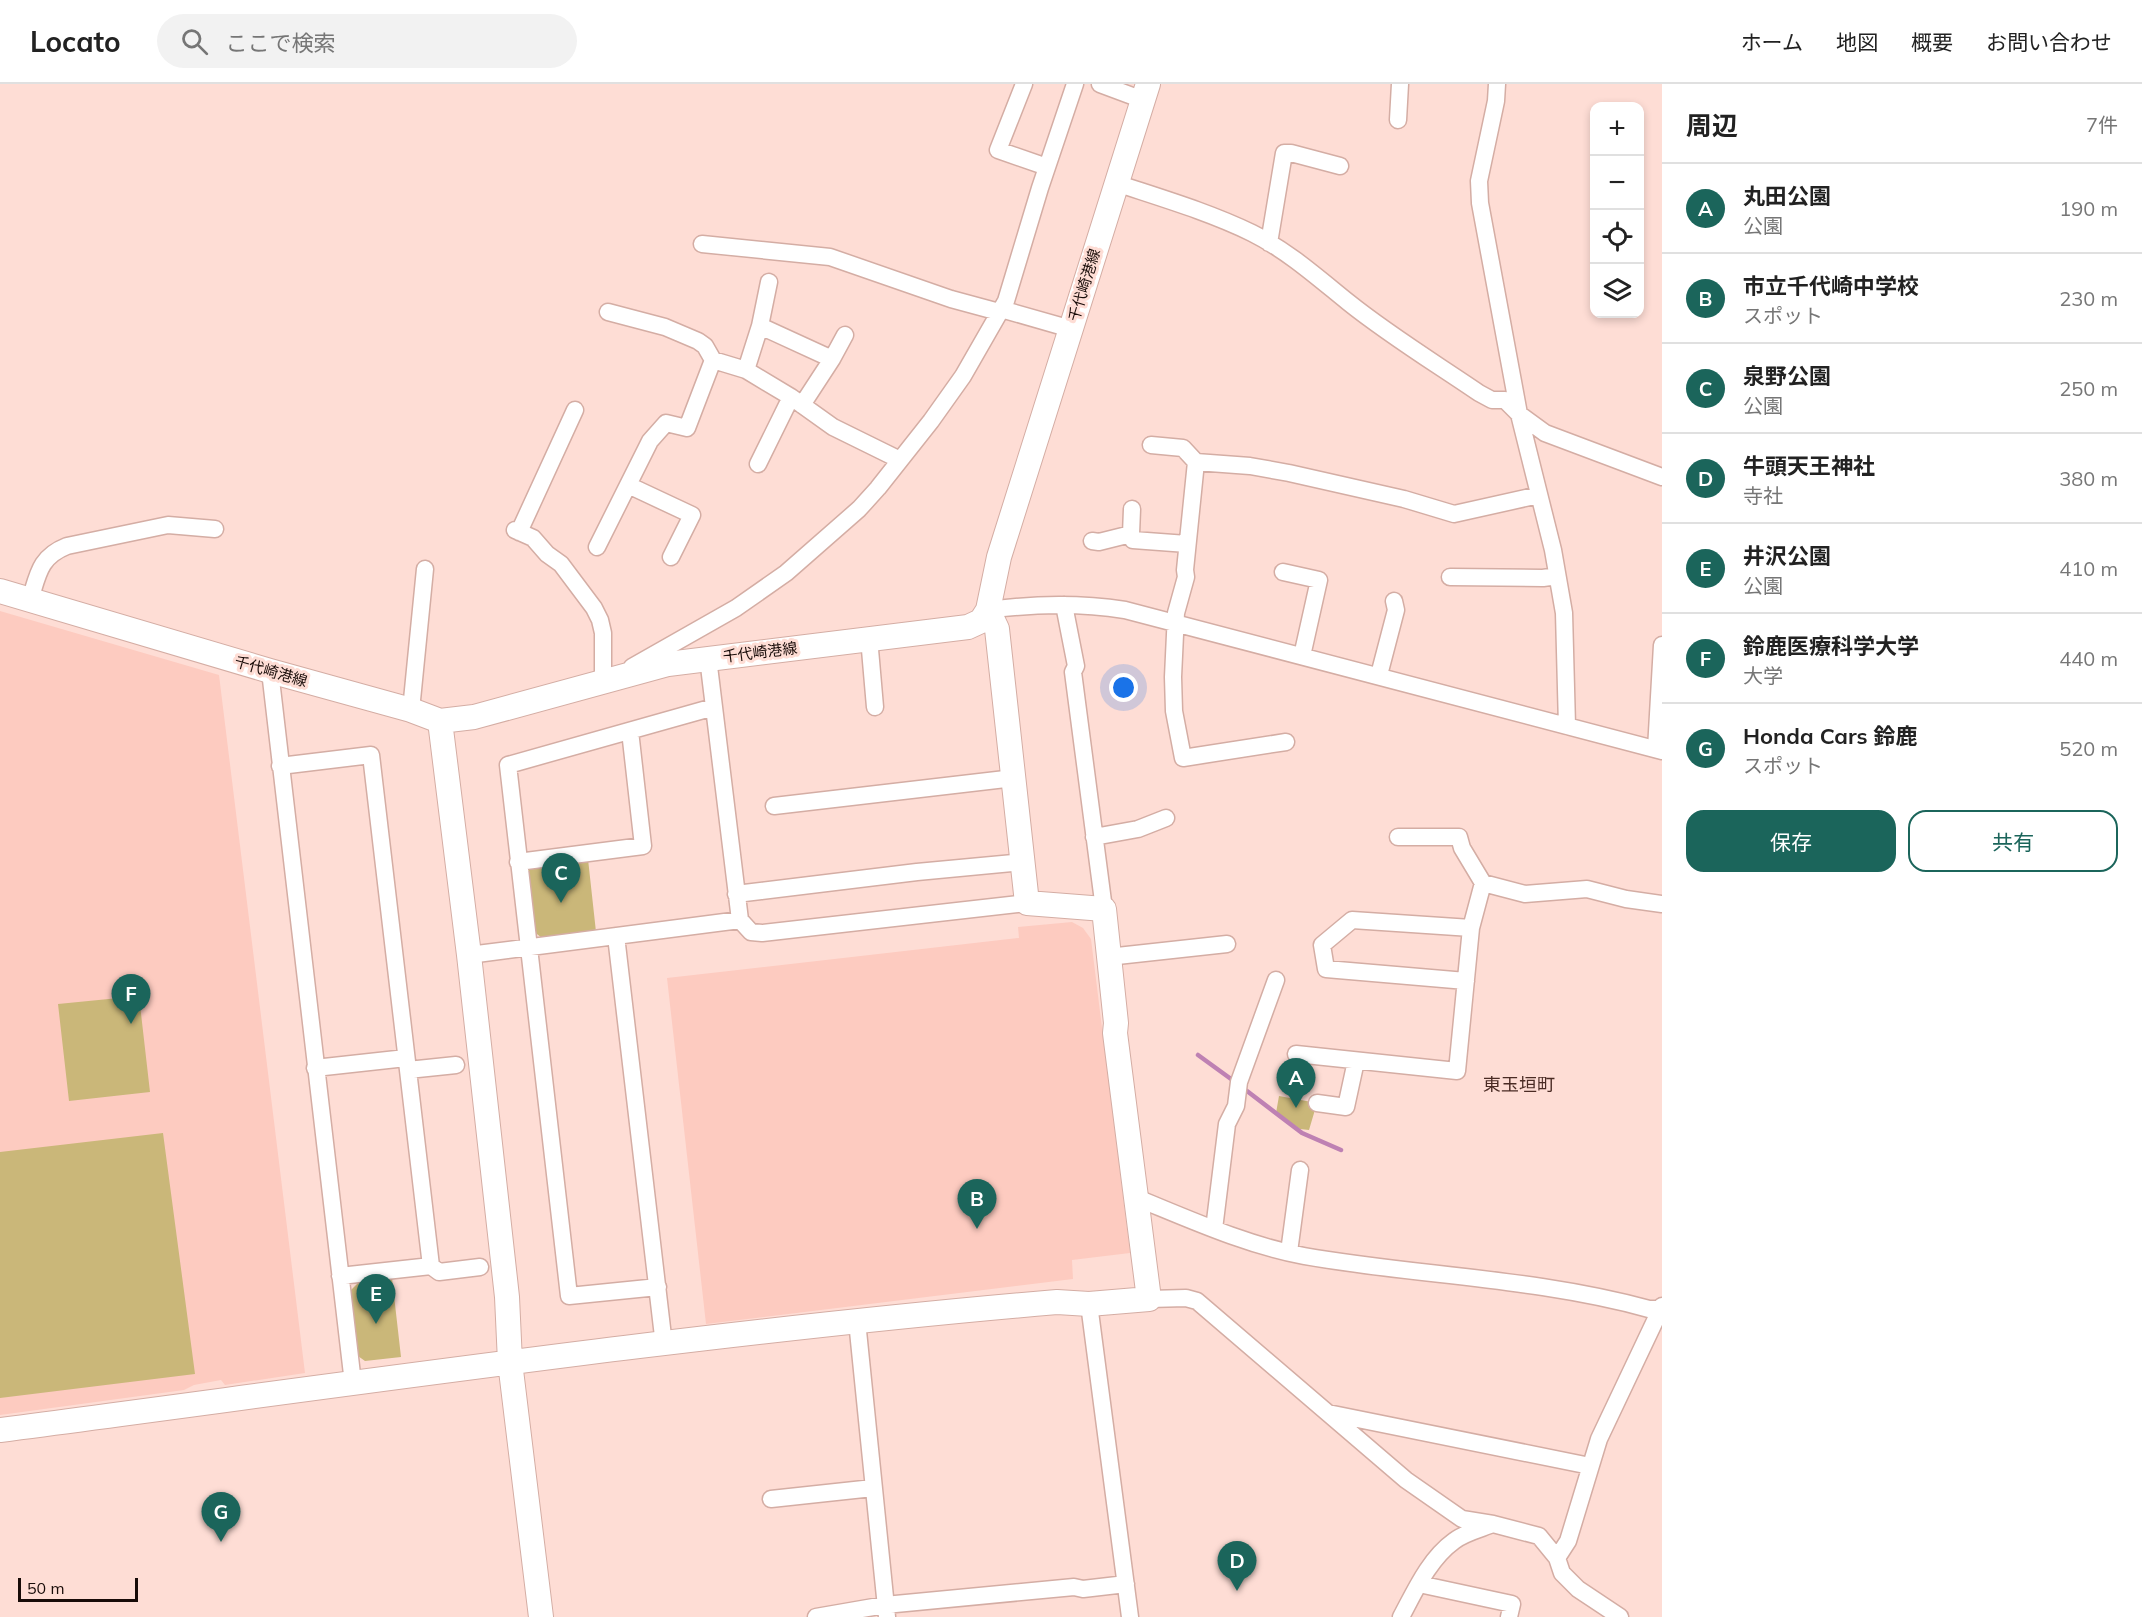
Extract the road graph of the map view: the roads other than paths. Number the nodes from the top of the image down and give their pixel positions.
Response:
1 (1024, 84) edge
2 (1075, 84) edge
3 (1100, 84) edge
4 (1400, 84) edge
5 (1497, 84) edge
6 (1145, 92) edge
7 (1398, 120) dead end
8 (1340, 166) dead end
9 (1047, 167) junction
10 (1116, 183) junction
11 (1269, 243) junction
12 (702, 244) dead end
13 (769, 282) dead end
14 (1000, 311) junction
15 (608, 312) dead end
16 (760, 326) junction
17 (1071, 329) junction
18 (845, 335) dead end
19 (832, 359) junction
20 (713, 360) junction
21 (746, 370) junction
22 (796, 401) junction
23 (575, 410) dead end
24 (1520, 414) junction
25 (1151, 445) dead end
26 (900, 460) junction
27 (1196, 462) junction
28 (758, 464) dead end
29 (1662, 477) edge
30 (628, 486) junction
31 (1539, 495) junction
32 (1132, 509) dead end
33 (215, 529) dead end
34 (1131, 534) junction
35 (1092, 541) dead end
36 (1187, 544) junction
37 (597, 546) dead end
38 (671, 557) dead end
39 (425, 569) dead end
40 (1283, 572) dead end
41 (1557, 576) junction
42 (1450, 577) dead end
43 (0, 591) edge
44 (30, 600) junction
45 (1394, 601) dead end
46 (1064, 605) junction
47 (988, 610) junction
48 (1176, 622) junction
49 (869, 638) junction
50 (1662, 645) edge
51 (1302, 656) junction
52 (708, 658) junction
53 (270, 671) junction
54 (1379, 675) junction
55 (607, 681) junction
56 (714, 707) junction
57 (875, 707) dead end
58 (411, 710) junction
59 (440, 721) junction
60 (1567, 726) junction
61 (630, 731) junction
62 (1286, 742) dead end
63 (1659, 750) edge
64 (280, 766) junction
65 (1014, 778) junction
66 (774, 806) dead end
67 (1166, 819) dead end
68 (1094, 837) junction
69 (1398, 837) dead end
70 (518, 862) junction
71 (1024, 862) junction
72 (1483, 883) junction
73 (736, 894) junction
74 (1027, 903) junction
75 (1662, 904) edge
76 (1104, 909) junction
77 (740, 920) junction
78 (1471, 928) junction
79 (616, 936) junction
80 (1227, 944) dead end
81 (528, 947) junction
82 (469, 955) junction
83 (1108, 957) junction
84 (1276, 980) dead end
85 (1466, 981) junction
86 (1296, 1054) dead end
87 (1356, 1061) junction
88 (407, 1064) junction
89 (456, 1065) dead end
90 (315, 1068) junction
91 (1317, 1103) dead end
92 (1300, 1170) dead end
93 (1137, 1198) junction
94 (1214, 1229) junction
95 (1289, 1252) junction
96 (431, 1266) junction
97 (480, 1267) dead end
98 (340, 1276) junction
99 (658, 1287) junction
100 (1149, 1299) junction
101 (1089, 1304) junction
102 (1662, 1308) edge
103 (857, 1321) junction
104 (664, 1345) junction
105 (510, 1362) junction
106 (353, 1383) junction
107 (1324, 1412) junction
108 (0, 1430) edge
109 (1590, 1466) junction
110 (873, 1488) junction
111 (771, 1499) dead end
112 (1493, 1524) junction
113 (1557, 1558) junction
114 (1125, 1584) junction
115 (1419, 1584) junction
116 (886, 1611) edge
117 (541, 1617) edge
118 (816, 1617) edge
119 (1130, 1617) edge
120 (1401, 1617) edge
121 (1509, 1617) edge
122 (1620, 1617) edge

1 - 9 street
2 - 9 street
3 - 6 street
4 - 7 street
5 - 24 street
6 - 10 street, 千代崎港線
8 - 11 street
9 - 14 street
10 - 11 street
10 - 17 street, 千代崎港線
11 - 24 street
12 - 14 street
13 - 16 street
14 - 17 street
14 - 26 street
15 - 20 street
16 - 19 street
16 - 21 street
17 - 47 street, 千代崎港線
18 - 19 street
19 - 22 street
20 - 21 street
20 - 30 street
21 - 22 street
22 - 26 street
22 - 28 street
23 - 55 street
24 - 29 street
24 - 31 street
25 - 27 street
26 - 55 street
27 - 31 street
27 - 36 street
30 - 37 street
30 - 38 street
31 - 41 street
32 - 34 street
33 - 44 street
34 - 35 street
34 - 36 street
36 - 48 street
39 - 58 street
40 - 51 street
41 - 42 street
41 - 60 street
43 - 44 street, 千代崎港線
44 - 53 street, 千代崎港線
45 - 54 street
46 - 47 street
46 - 48 street
46 - 68 street
47 - 49 street, 千代崎港線
47 - 65 street
48 - 51 street
48 - 62 street
49 - 52 street, 千代崎港線
49 - 57 street
50 - 63 street
51 - 54 street
52 - 55 street, 千代崎港線
52 - 56 street
53 - 58 street, 千代崎港線
53 - 64 street
54 - 60 street
55 - 59 street, 千代崎港線
56 - 61 street
56 - 73 street
58 - 59 street, 千代崎港線
59 - 82 street
60 - 63 street
61 - 70 street
61 - 70 street
64 - 88 street
64 - 90 street
65 - 66 street
65 - 71 street
67 - 68 street
68 - 76 street
69 - 72 street
70 - 81 street
71 - 73 street
71 - 74 street
72 - 75 street
72 - 78 street
73 - 77 street
74 - 76 street
74 - 77 street
76 - 83 street
77 - 79 street
78 - 85 street
78 - 85 street
79 - 81 street
79 - 99 street
80 - 83 street
81 - 82 street
81 - 99 street
82 - 105 street
83 - 93 street
84 - 94 street
85 - 87 street
86 - 87 street
87 - 91 street
88 - 89 street
88 - 90 street
88 - 96 street
90 - 98 street
92 - 95 street
93 - 94 street
93 - 100 street
94 - 95 street
95 - 102 street
96 - 97 street
96 - 98 street
98 - 106 street
99 - 104 street
100 - 101 street
100 - 107 street
101 - 103 street
101 - 114 street
102 - 109 street
103 - 104 street
103 - 110 street
104 - 105 street
105 - 106 street
105 - 117 street
106 - 108 street
107 - 109 street
107 - 112 street
109 - 113 street
110 - 111 street
110 - 116 street
112 - 113 street
112 - 115 street
113 - 122 street
114 - 116 street
114 - 119 street
115 - 120 street
115 - 121 street
116 - 118 street

